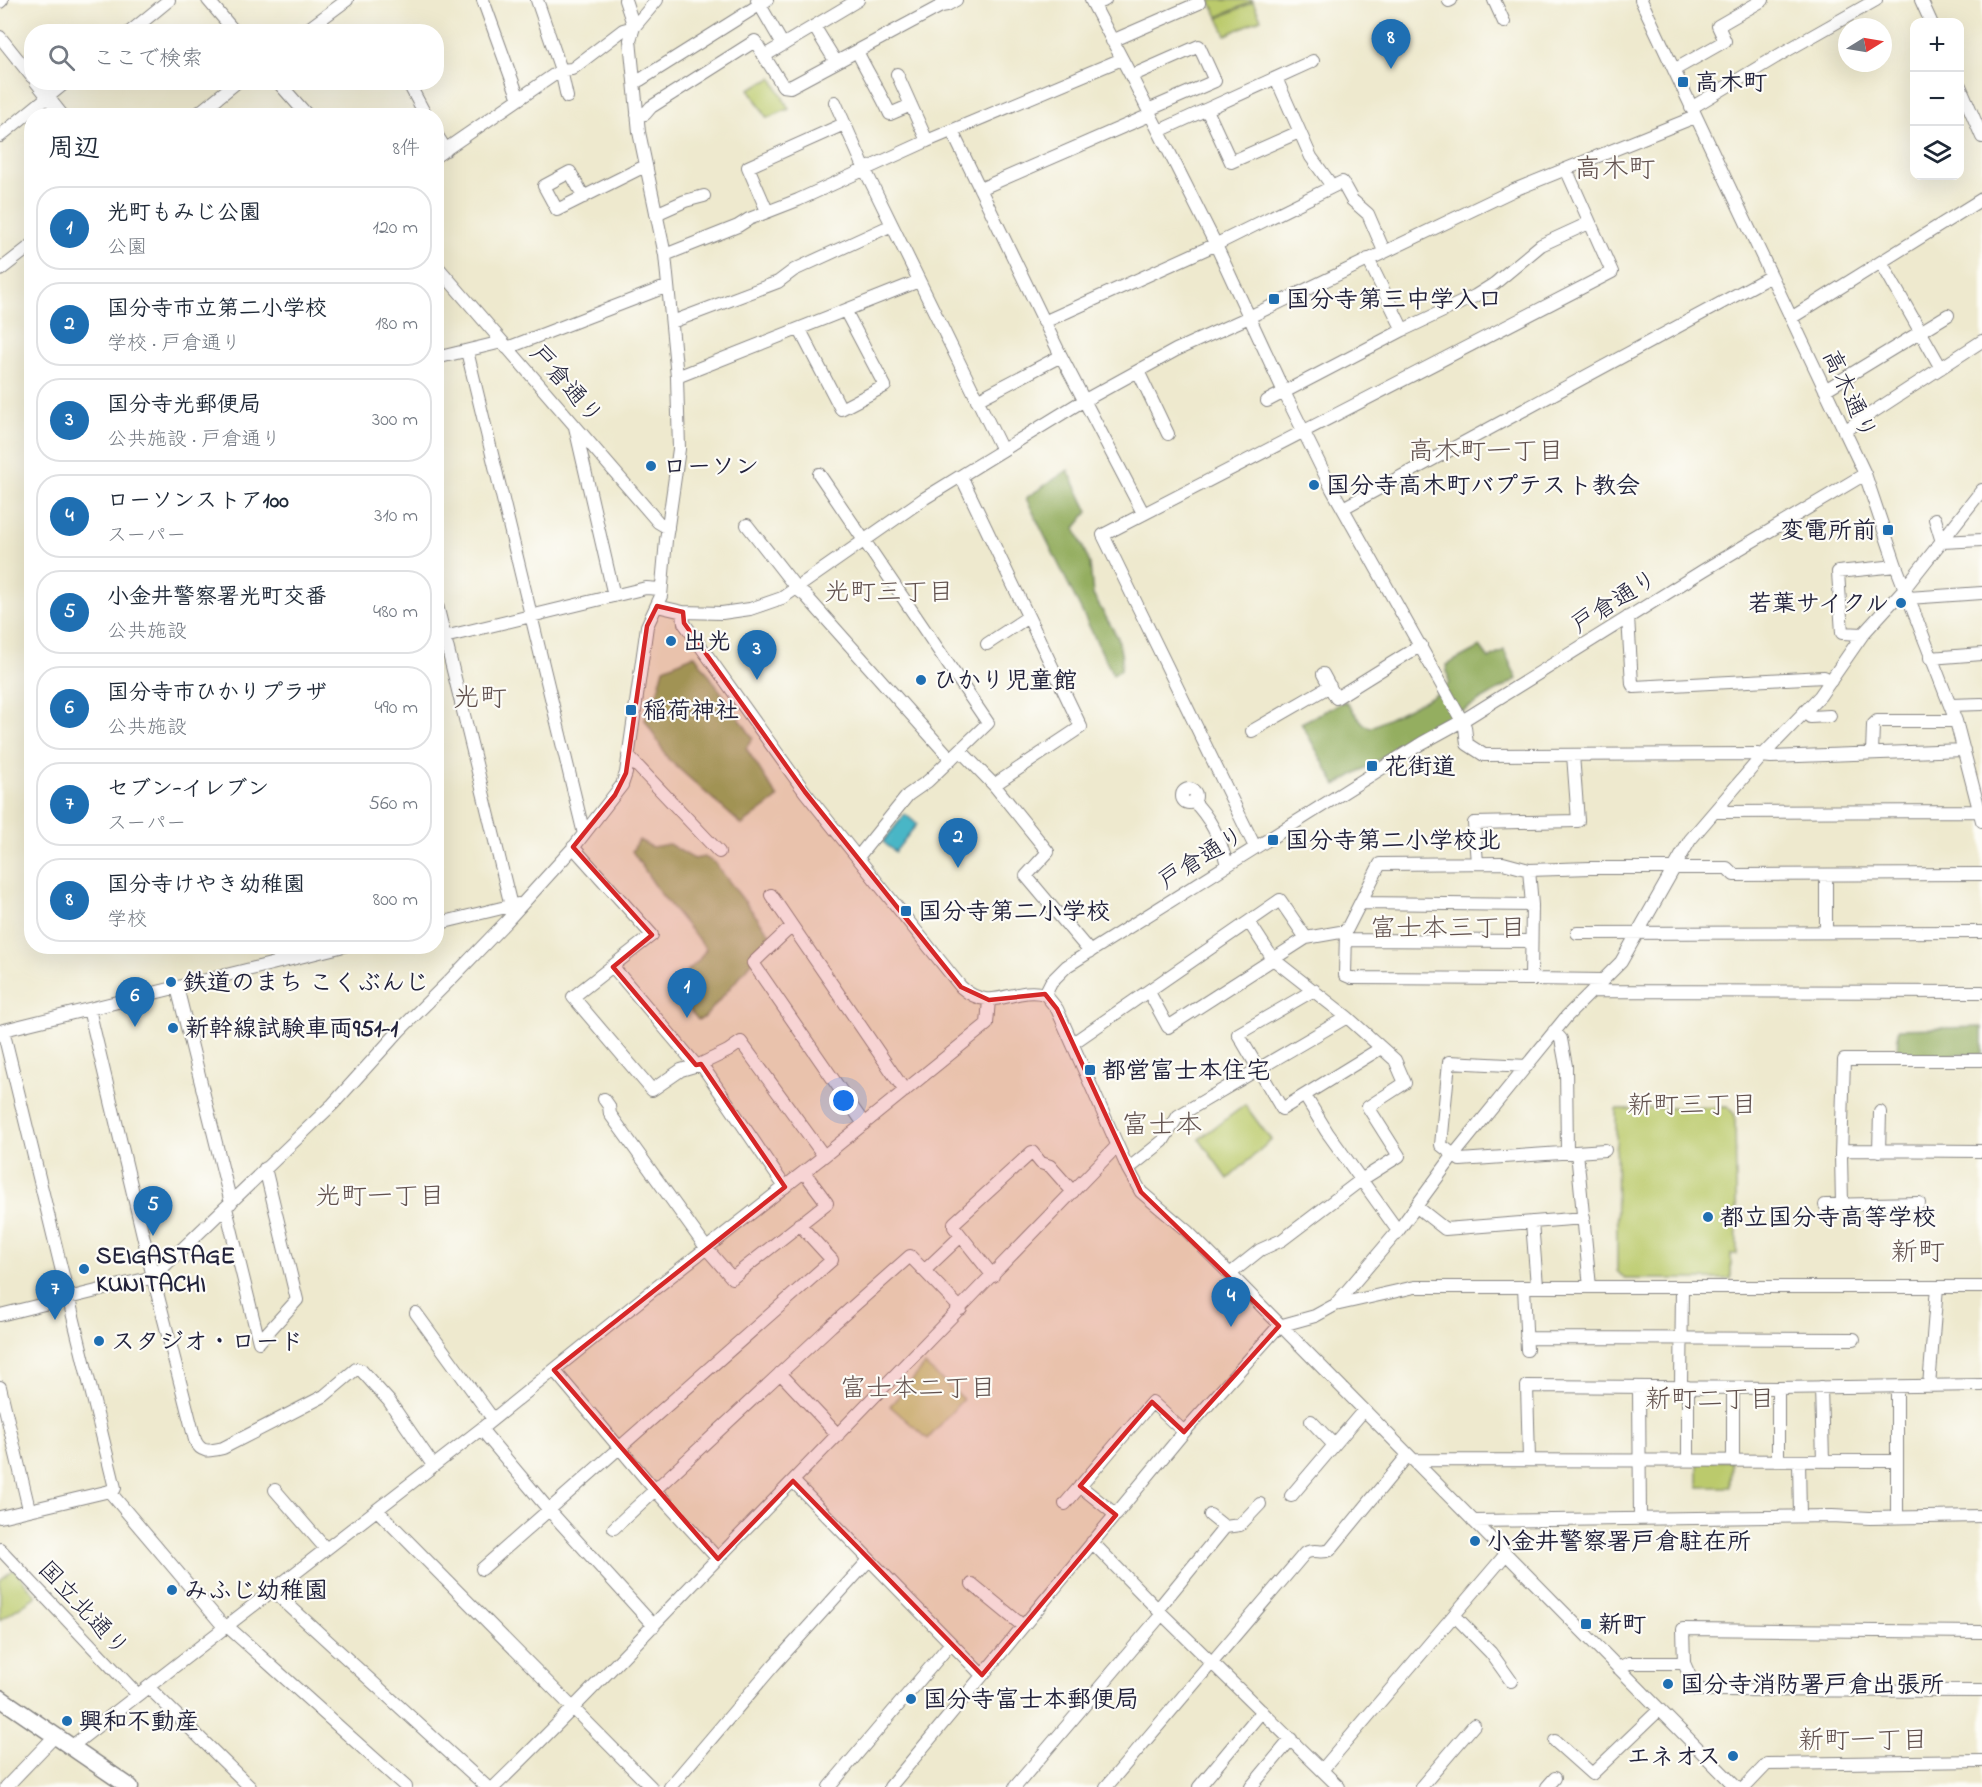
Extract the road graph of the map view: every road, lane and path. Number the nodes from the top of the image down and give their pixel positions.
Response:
1 (169, 0) edge
2 (208, 0) edge
3 (347, 0) edge
4 (483, 0) edge
5 (537, 0) edge
6 (625, 0) edge
7 (657, 0) edge
8 (858, 0) edge
9 (1198, 0) edge
10 (1494, 0) edge
11 (1641, 0) edge
12 (1763, 0) edge
13 (1876, 0) edge
14 (1922, 0) edge
15 (1096, 1) edge
16 (761, 2) edge
17 (949, 2) edge
18 (1929, 18) edge
19 (1504, 22) dead end
20 (140, 24) edge
21 (228, 24) edge
22 (315, 24) edge
23 (814, 26) junction
24 (633, 27) junction
25 (0, 37) edge
26 (1112, 41) junction
27 (783, 45) junction
28 (857, 51) junction
29 (764, 56) junction
30 (1122, 59) junction
31 (1312, 61) dead end
32 (836, 62) junction
33 (24, 67) edge
34 (561, 70) junction
35 (1674, 70) junction
36 (897, 74) dead end
37 (1131, 76) junction
38 (1276, 78) junction
39 (634, 81) junction
40 (42, 90) edge
41 (56, 90) edge
42 (227, 90) edge
43 (285, 90) edge
44 (412, 90) edge
45 (48, 97) junction
46 (567, 97) dead end
47 (1964, 97) edge
48 (519, 99) junction
49 (835, 102) dead end
50 (911, 105) junction
51 (34, 108) edge
52 (57, 108) edge
53 (205, 108) edge
54 (301, 108) edge
55 (422, 108) edge
56 (1207, 110) junction
57 (1149, 113) junction
58 (1693, 113) junction
59 (637, 115) junction
60 (24, 116) edge
61 (844, 124) junction
62 (952, 131) junction
63 (1159, 131) junction
64 (1299, 132) junction
65 (0, 136) edge
66 (1982, 137) edge
67 (927, 141) junction
68 (444, 151) edge
69 (645, 166) junction
70 (1566, 169) junction
71 (865, 170) junction
72 (1332, 186) junction
73 (980, 189) junction
74 (704, 196) dead end
75 (584, 197) dead end
76 (1982, 199) edge
77 (767, 211) junction
78 (656, 214) junction
79 (1589, 223) junction
80 (892, 225) junction
81 (1215, 243) junction
82 (24, 251) edge
83 (1384, 251) junction
84 (665, 255) junction
85 (1368, 259) junction
86 (1881, 262) junction
87 (0, 270) edge
88 (444, 274) edge
89 (1771, 276) junction
90 (919, 281) junction
91 (668, 286) junction
92 (846, 312) junction
93 (1948, 315) dead end
94 (1250, 317) junction
95 (1791, 318) junction
96 (672, 322) junction
97 (1044, 322) junction
98 (800, 330) junction
99 (1403, 330) junction
100 (1921, 332) junction
101 (1982, 341) edge
102 (504, 345) junction
103 (467, 351) junction
104 (444, 356) edge
105 (1060, 356) junction
106 (1941, 368) junction
107 (1138, 371) junction
108 (677, 377) junction
109 (1825, 390) junction
110 (1284, 393) junction
111 (977, 400) junction
112 (1083, 401) junction
113 (1267, 401) dead end
114 (574, 426) junction
115 (1844, 430) junction
116 (1303, 432) junction
117 (1168, 434) dead end
118 (1002, 450) junction
119 (819, 474) dead end
120 (1865, 474) junction
121 (961, 476) junction
122 (1981, 492) edge
123 (1343, 508) junction
124 (1143, 513) junction
125 (1935, 519) dead end
126 (747, 525) dead end
127 (668, 528) junction
128 (864, 539) junction
129 (1982, 540) edge
130 (1942, 542) junction
131 (1896, 566) junction
132 (661, 589) junction
133 (797, 589) junction
134 (1906, 593) junction
135 (1982, 593) edge
136 (614, 596) junction
137 (657, 606) junction
138 (683, 612) junction
139 (531, 616) junction
140 (1028, 617) junction
141 (1628, 617) junction
142 (1863, 634) junction
143 (444, 637) edge
144 (987, 644) dead end
145 (1421, 645) junction
146 (444, 649) edge
147 (1982, 654) edge
148 (1930, 658) junction
149 (1323, 674) dead end
150 (1831, 681) junction
151 (1330, 686) junction
152 (1982, 704) edge
153 (1950, 705) junction
154 (1805, 711) junction
155 (1830, 716) dead end
156 (1462, 721) junction
157 (1956, 721) junction
158 (1252, 730) dead end
159 (1964, 750) junction
160 (1872, 753) junction
161 (955, 755) junction
162 (1574, 755) junction
163 (628, 756) junction
164 (1762, 756) junction
165 (994, 785) junction
166 (1193, 801) dead end
167 (1715, 812) junction
168 (1981, 816) edge
169 (584, 834) junction
170 (573, 847) junction
171 (1255, 847) junction
172 (719, 852) dead end
173 (858, 857) junction
174 (1477, 863) junction
175 (1227, 865) junction
176 (1673, 869) junction
177 (1529, 870) junction
178 (1982, 874) edge
179 (1826, 875) junction
180 (771, 896) dead end
181 (1361, 903) junction
182 (1532, 904) junction
183 (517, 905) junction
184 (444, 922) edge
185 (1249, 922) junction
186 (792, 926) junction
187 (1982, 932) edge
188 (1638, 933) junction
189 (1826, 933) junction
190 (1577, 934) dead end
191 (1346, 936) junction
192 (1306, 938) junction
193 (1531, 941) junction
194 (1090, 952) junction
195 (311, 954) edge
196 (1273, 959) junction
197 (613, 967) junction
198 (1531, 979) junction
199 (1603, 980) junction
200 (177, 987) junction
201 (1314, 990) junction
202 (1593, 991) junction
203 (1149, 992) junction
204 (1982, 992) edge
205 (1046, 994) junction
206 (989, 1000) junction
207 (89, 1009) junction
208 (1347, 1017) junction
209 (2, 1030) edge
210 (1554, 1031) junction
211 (1073, 1043) junction
212 (1381, 1048) junction
213 (1982, 1060) edge
214 (698, 1065) junction
215 (1527, 1066) junction
216 (1258, 1069) junction
217 (905, 1090) junction
218 (1305, 1096) junction
219 (604, 1099) dead end
220 (1880, 1112) dead end
221 (864, 1124) junction
222 (1117, 1146) junction
223 (1605, 1150) dead end
224 (1842, 1150) junction
225 (1879, 1151) junction
226 (1982, 1151) edge
227 (1572, 1152) junction
228 (824, 1156) junction
229 (1453, 1156) junction
230 (265, 1168) junction
231 (1128, 1170) junction
232 (804, 1172) junction
233 (1361, 1180) junction
234 (785, 1187) junction
235 (1073, 1192) junction
236 (1919, 1203) dead end
237 (1842, 1204) junction
238 (1825, 1205) dead end
239 (228, 1206) junction
240 (1417, 1207) junction
241 (1584, 1218) junction
242 (1532, 1222) junction
243 (799, 1224) junction
244 (1398, 1231) junction
245 (961, 1236) junction
246 (707, 1249) junction
247 (924, 1270) junction
248 (1230, 1274) junction
249 (993, 1276) junction
250 (153, 1277) junction
251 (1531, 1286) junction
252 (1590, 1287) junction
253 (1682, 1287) junction
254 (1937, 1287) junction
255 (1982, 1287) edge
256 (69, 1299) junction
257 (1335, 1305) junction
258 (961, 1309) junction
259 (417, 1313) dead end
260 (0, 1315) edge
261 (1279, 1326) junction
262 (1682, 1338) junction
263 (1854, 1339) dead end
264 (554, 1370) junction
265 (780, 1373) junction
266 (1929, 1386) junction
267 (1982, 1386) edge
268 (0, 1387) edge
269 (1639, 1387) junction
270 (1685, 1387) junction
271 (1821, 1387) junction
272 (1897, 1387) junction
273 (1733, 1388) junction
274 (1778, 1388) junction
275 (1364, 1410) junction
276 (493, 1419) junction
277 (1311, 1421) dead end
278 (481, 1429) junction
279 (1184, 1432) junction
280 (838, 1435) junction
281 (1334, 1445) junction
282 (620, 1448) junction
283 (1411, 1457) junction
284 (1529, 1459) junction
285 (1640, 1459) junction
286 (1688, 1459) junction
287 (1733, 1459) junction
288 (1778, 1460) junction
289 (1799, 1461) junction
290 (1823, 1461) junction
291 (1897, 1461) junction
292 (433, 1465) junction
293 (793, 1481) junction
294 (1080, 1486) junction
295 (275, 1490) dead end
296 (655, 1490) junction
297 (109, 1491) junction
298 (1291, 1496) dead end
299 (1065, 1504) dead end
300 (1260, 1504) dead end
301 (29, 1509) junction
302 (376, 1510) junction
303 (549, 1510) junction
304 (1116, 1515) junction
305 (1210, 1515) dead end
306 (1800, 1516) junction
307 (1982, 1516) edge
308 (0, 1517) edge
309 (1897, 1517) junction
310 (1640, 1519) junction
311 (1473, 1521) junction
312 (1225, 1527) junction
313 (614, 1528) dead end
314 (1092, 1542) junction
315 (0, 1549) edge
316 (326, 1549) junction
317 (1506, 1554) junction
318 (718, 1559) junction
319 (868, 1560) junction
320 (482, 1569) dead end
321 (972, 1584) dead end
322 (272, 1590) junction
323 (1160, 1611) junction
324 (1454, 1615) junction
325 (654, 1626) junction
326 (1023, 1626) junction
327 (226, 1627) junction
328 (1982, 1632) edge
329 (951, 1643) junction
330 (1213, 1662) junction
331 (1684, 1663) junction
332 (1618, 1668) junction
333 (982, 1675) junction
334 (1511, 1680) dead end
335 (143, 1691) junction
336 (1982, 1691) edge
337 (0, 1698) edge
338 (573, 1708) junction
339 (1659, 1710) junction
340 (1262, 1711) junction
341 (1474, 1725) dead end
342 (55, 1736) junction
343 (1291, 1739) junction
344 (1555, 1741) dead end
345 (72, 1746) junction
346 (1982, 1761) edge
347 (1322, 1770) junction
348 (1336, 1786) edge
349 (6, 1787) edge
350 (130, 1787) edge
351 (250, 1787) edge
352 (406, 1787) edge
353 (487, 1787) edge
354 (494, 1787) edge
355 (651, 1787) edge
356 (670, 1787) edge
357 (829, 1787) edge
358 (890, 1787) edge
359 (1015, 1787) edge
360 (1106, 1787) edge
361 (1199, 1787) edge
362 (1251, 1787) edge
363 (1421, 1787) edge
364 (1736, 1787) edge
365 (1745, 1787) edge

1 - 20 street
2 - 21 street
3 - 22 street
4 - 48 street
5 - 34 street
6 - 24 street
7 - 24 street
8 - 23 street
9 - 26 street
10 - 19 street
11 - 35 street, 高木通り
12 - 35 street
13 - 58 street
14 - 18 street
15 - 26 street
16 - 27 street
16 - 39 street
17 - 28 street
23 - 27 street
23 - 32 street
24 - 34 street
24 - 39 street
25 - 33 street
26 - 30 street
27 - 29 street
28 - 32 street
28 - 50 street
29 - 32 street
29 - 59 street
30 - 37 street
30 - 62 street
31 - 38 street
34 - 46 street
34 - 48 street
35 - 58 street, 高木通り
36 - 50 street
37 - 57 street
37 - 57 street
38 - 56 street
38 - 64 street
39 - 59 street
40 - 45 street
41 - 45 street
42 - 53 street
43 - 54 street
44 - 55 street
45 - 51 street
45 - 52 street
47 - 66 street
48 - 68 street
49 - 61 street
50 - 67 street
56 - 63 street
56 - 64 street
57 - 63 street
57 - 73 street
58 - 70 street
58 - 89 street, 高木通り
59 - 69 street
60 - 65 street
61 - 71 street
61 - 77 street
62 - 67 street
62 - 73 street
63 - 81 street
64 - 72 street
67 - 71 street
69 - 75 street
69 - 78 street
70 - 79 street
70 - 83 street
71 - 77 street
71 - 80 street
72 - 81 street
72 - 83 street
73 - 97 street
74 - 78 street
76 - 86 street
77 - 84 street
78 - 84 street
79 - 99 street
79 - 116 street
80 - 90 street
80 - 96 street
81 - 94 street
81 - 97 street
82 - 87 street
83 - 85 street
84 - 91 street
85 - 94 street
85 - 99 street
86 - 95 street
86 - 100 street
88 - 102 street, 戸倉通り
89 - 95 street, 高木通り
89 - 123 street
90 - 92 street
90 - 111 street
91 - 96 street
91 - 102 street
92 - 98 street
92 - 98 street
93 - 100 street
94 - 107 street
94 - 110 street
95 - 109 street, 高木通り
96 - 108 street
97 - 105 street
98 - 108 street
99 - 110 street
100 - 106 street
100 - 109 street
101 - 106 street
102 - 103 street
102 - 114 street, 戸倉通り
103 - 104 street
103 - 139 street
105 - 111 street
105 - 112 street
106 - 115 street
107 - 112 street
107 - 117 street
108 - 127 street
109 - 115 street, 高木通り
110 - 113 street
110 - 116 street
111 - 118 street
112 - 118 street
112 - 124 street
114 - 127 street, 戸倉通り
114 - 136 street
115 - 120 street, 高木通り
116 - 123 street
116 - 124 street
118 - 121 street
119 - 128 street
120 - 131 street, 高木通り
120 - 141 street, 戸倉通り
121 - 128 street
121 - 140 street
122 - 130 street
123 - 145 street
124 - 171 street
125 - 130 street
126 - 133 street
127 - 132 street
128 - 133 street
128 - 161 street
129 - 130 street
130 - 134 street
131 - 134 street, 高木通り
131 - 142 street
132 - 136 street
132 - 137 street
133 - 138 street
133 - 161 street
134 - 135 street
134 - 142 street
134 - 148 street, 高木通り
136 - 139 street
137 - 138 street
137 - 163 street
138 - 173 street
139 - 143 street
139 - 169 street
140 - 144 street
140 - 165 street
141 - 150 street
141 - 156 street, 戸倉通り
142 - 150 street
145 - 151 street
145 - 156 street
146 - 183 street
147 - 148 street
148 - 153 street, 高木通り
149 - 151 street
150 - 154 street
151 - 158 street
152 - 153 street
153 - 157 street, 高木通り
154 - 155 street
154 - 164 street
156 - 162 street
156 - 171 street, 戸倉通り
157 - 159 street, 高木通り
157 - 160 street
159 - 160 street
159 - 168 street, 高木通り
160 - 164 street
161 - 165 street
161 - 173 street
162 - 164 street
162 - 174 street
163 - 169 street
163 - 172 street
164 - 167 street
165 - 194 street
166 - 175 street
167 - 168 street
167 - 176 street
169 - 170 street
170 - 183 street
170 - 197 street
171 - 175 street, 戸倉通り
173 - 206 street
174 - 177 street
174 - 181 street
175 - 194 street, 戸倉通り
176 - 177 street
176 - 179 street
176 - 188 street
177 - 182 street
178 - 179 street
179 - 189 street
180 - 186 street
181 - 182 street
181 - 191 street
182 - 193 street
183 - 184 street
183 - 230 street
185 - 192 street
185 - 196 street
185 - 203 street
186 - 217 street
186 - 221 street
187 - 189 street
188 - 189 street
188 - 190 street
188 - 199 street
191 - 192 street
191 - 193 street
191 - 198 street
192 - 196 street
193 - 198 street
194 - 205 street, 戸倉通り
195 - 200 street
196 - 201 street
196 - 203 street
197 - 214 street
197 - 214 street
198 - 199 street
199 - 202 street
200 - 207 street
200 - 239 street
201 - 208 street
201 - 216 street
202 - 204 street
202 - 210 street
203 - 211 street
205 - 206 street
205 - 211 street
206 - 217 street
207 - 209 street
207 - 250 street
208 - 212 street
208 - 216 street
209 - 256 street
210 - 215 street
210 - 227 street
211 - 222 street
212 - 218 street
212 - 233 street
213 - 224 street
214 - 228 street
214 - 234 street
215 - 229 street
215 - 229 street
216 - 218 street
216 - 231 street
217 - 221 street
218 - 233 street
219 - 246 street
220 - 225 street
221 - 228 street
222 - 231 street
222 - 235 street
223 - 227 street
224 - 225 street
224 - 237 street
225 - 226 street
227 - 229 street
227 - 241 street
228 - 232 street
229 - 240 street
230 - 239 street
230 - 239 street
231 - 248 street
232 - 234 street
232 - 243 street
233 - 244 street
233 - 248 street
234 - 246 street
235 - 245 street
235 - 249 street
236 - 237 street
237 - 238 street
239 - 250 street
240 - 242 street
240 - 244 street
241 - 242 street
241 - 252 street
242 - 251 street
243 - 246 street
243 - 282 street
244 - 257 street
245 - 247 street
245 - 249 street
246 - 264 street
247 - 258 street
247 - 265 street
248 - 261 street
249 - 258 street
250 - 256 street
250 - 292 street
251 - 252 street
251 - 257 street
251 - 262 street
252 - 253 street
253 - 254 street
253 - 262 street
254 - 255 street
254 - 266 street
256 - 260 street
256 - 297 street
257 - 261 street
258 - 280 street
259 - 276 street
261 - 275 street
261 - 279 street
262 - 263 street
262 - 270 street
264 - 276 street
264 - 282 street
265 - 280 street
265 - 296 street
266 - 267 street
266 - 272 street
268 - 301 street
269 - 270 street
269 - 284 street
269 - 285 street
270 - 273 street
270 - 286 street
271 - 272 street
271 - 274 street
271 - 290 street
272 - 291 street
273 - 274 street
273 - 287 street
274 - 288 street
275 - 281 street
275 - 283 street
276 - 278 street
277 - 281 street
278 - 292 street
278 - 303 street
279 - 294 street
279 - 304 street
280 - 293 street
281 - 298 street
282 - 296 street
282 - 303 street
283 - 284 street
283 - 311 street
283 - 330 street
284 - 285 street
285 - 286 street
285 - 310 street
286 - 287 street
287 - 288 street
288 - 289 street
289 - 290 street
289 - 306 street
290 - 291 street
291 - 309 street
292 - 302 street
293 - 318 street
293 - 319 street
294 - 299 street
294 - 304 street
295 - 316 street
296 - 313 street
296 - 318 street
297 - 301 street
297 - 327 street
300 - 312 street
301 - 308 street
302 - 316 street
302 - 338 street
303 - 320 street
303 - 325 street
304 - 314 street
305 - 312 street
306 - 309 street
306 - 310 street
307 - 309 street
310 - 311 street
311 - 317 street
312 - 323 street
314 - 323 street
314 - 326 street
315 - 335 street, 国立北通り
316 - 322 street
317 - 324 street
317 - 332 street
318 - 325 street
319 - 329 street
319 - 356 street
321 - 326 street
322 - 327 street
322 - 353 street
323 - 330 street
323 - 359 street
324 - 334 street
324 - 347 street
325 - 338 street
326 - 333 street
327 - 335 street
327 - 352 street
328 - 331 street
329 - 333 street
329 - 357 street
330 - 340 street
330 - 360 street
331 - 332 street
331 - 336 street
332 - 339 street
333 - 358 street
335 - 345 street
335 - 351 street, 国立北通り
337 - 342 main road
338 - 354 street
338 - 355 street
339 - 344 street
339 - 364 street
340 - 343 street
340 - 361 street
341 - 363 street
342 - 345 main road
342 - 349 street
343 - 347 street
343 - 362 street
345 - 350 main road
346 - 365 street
347 - 348 street

